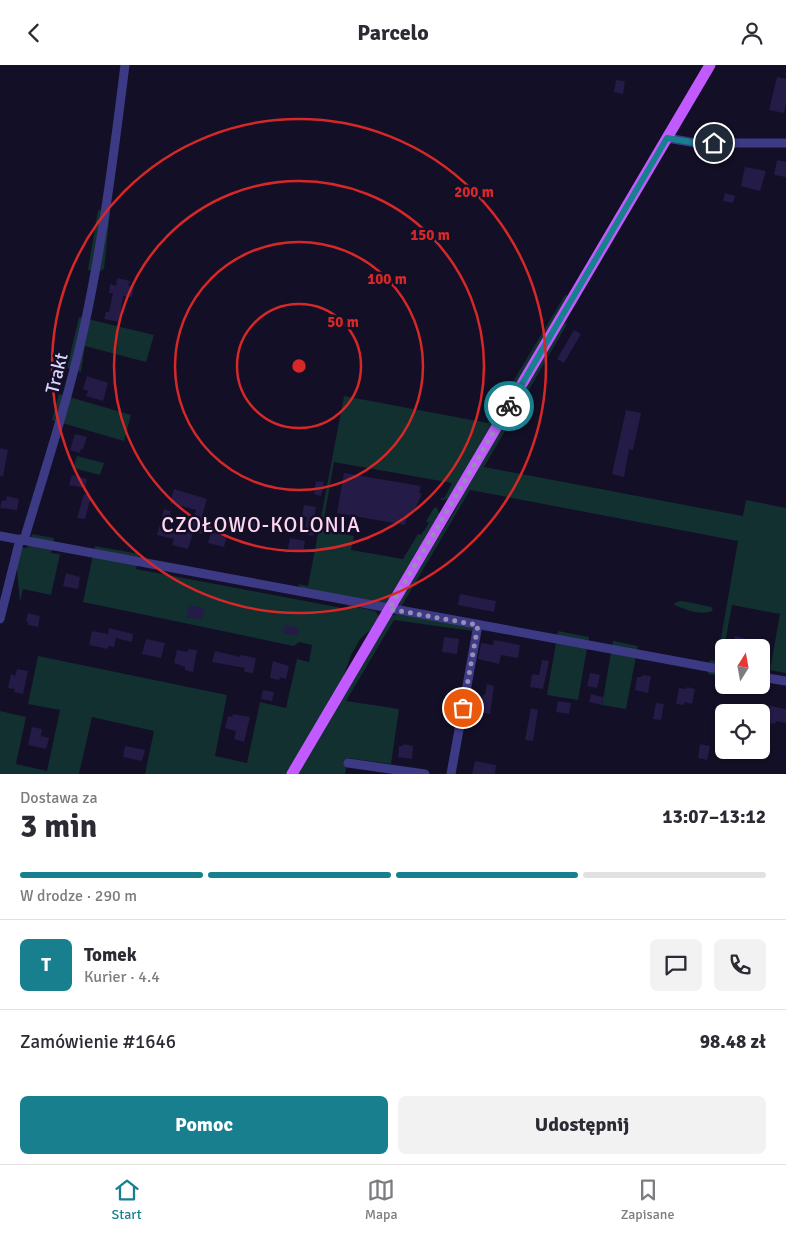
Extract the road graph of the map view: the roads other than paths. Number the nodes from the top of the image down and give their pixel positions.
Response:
1 (126, 65) edge
2 (710, 65) edge
3 (667, 138) junction
4 (786, 143) edge
5 (0, 536) edge
6 (22, 540) junction
7 (389, 609) junction
8 (0, 619) edge
9 (478, 625) junction
10 (715, 668) edge
11 (770, 678) edge
12 (786, 681) edge
13 (348, 763) dead end
14 (292, 774) edge
15 (425, 774) edge
16 (451, 774) edge

1 - 6 street, Trakt
2 - 3 main road
3 - 4 street
3 - 7 main road
5 - 6 street
6 - 7 street
6 - 8 street, Trakt
7 - 9 street
7 - 14 main road
9 - 10 street
9 - 16 street
11 - 12 street
13 - 15 street

